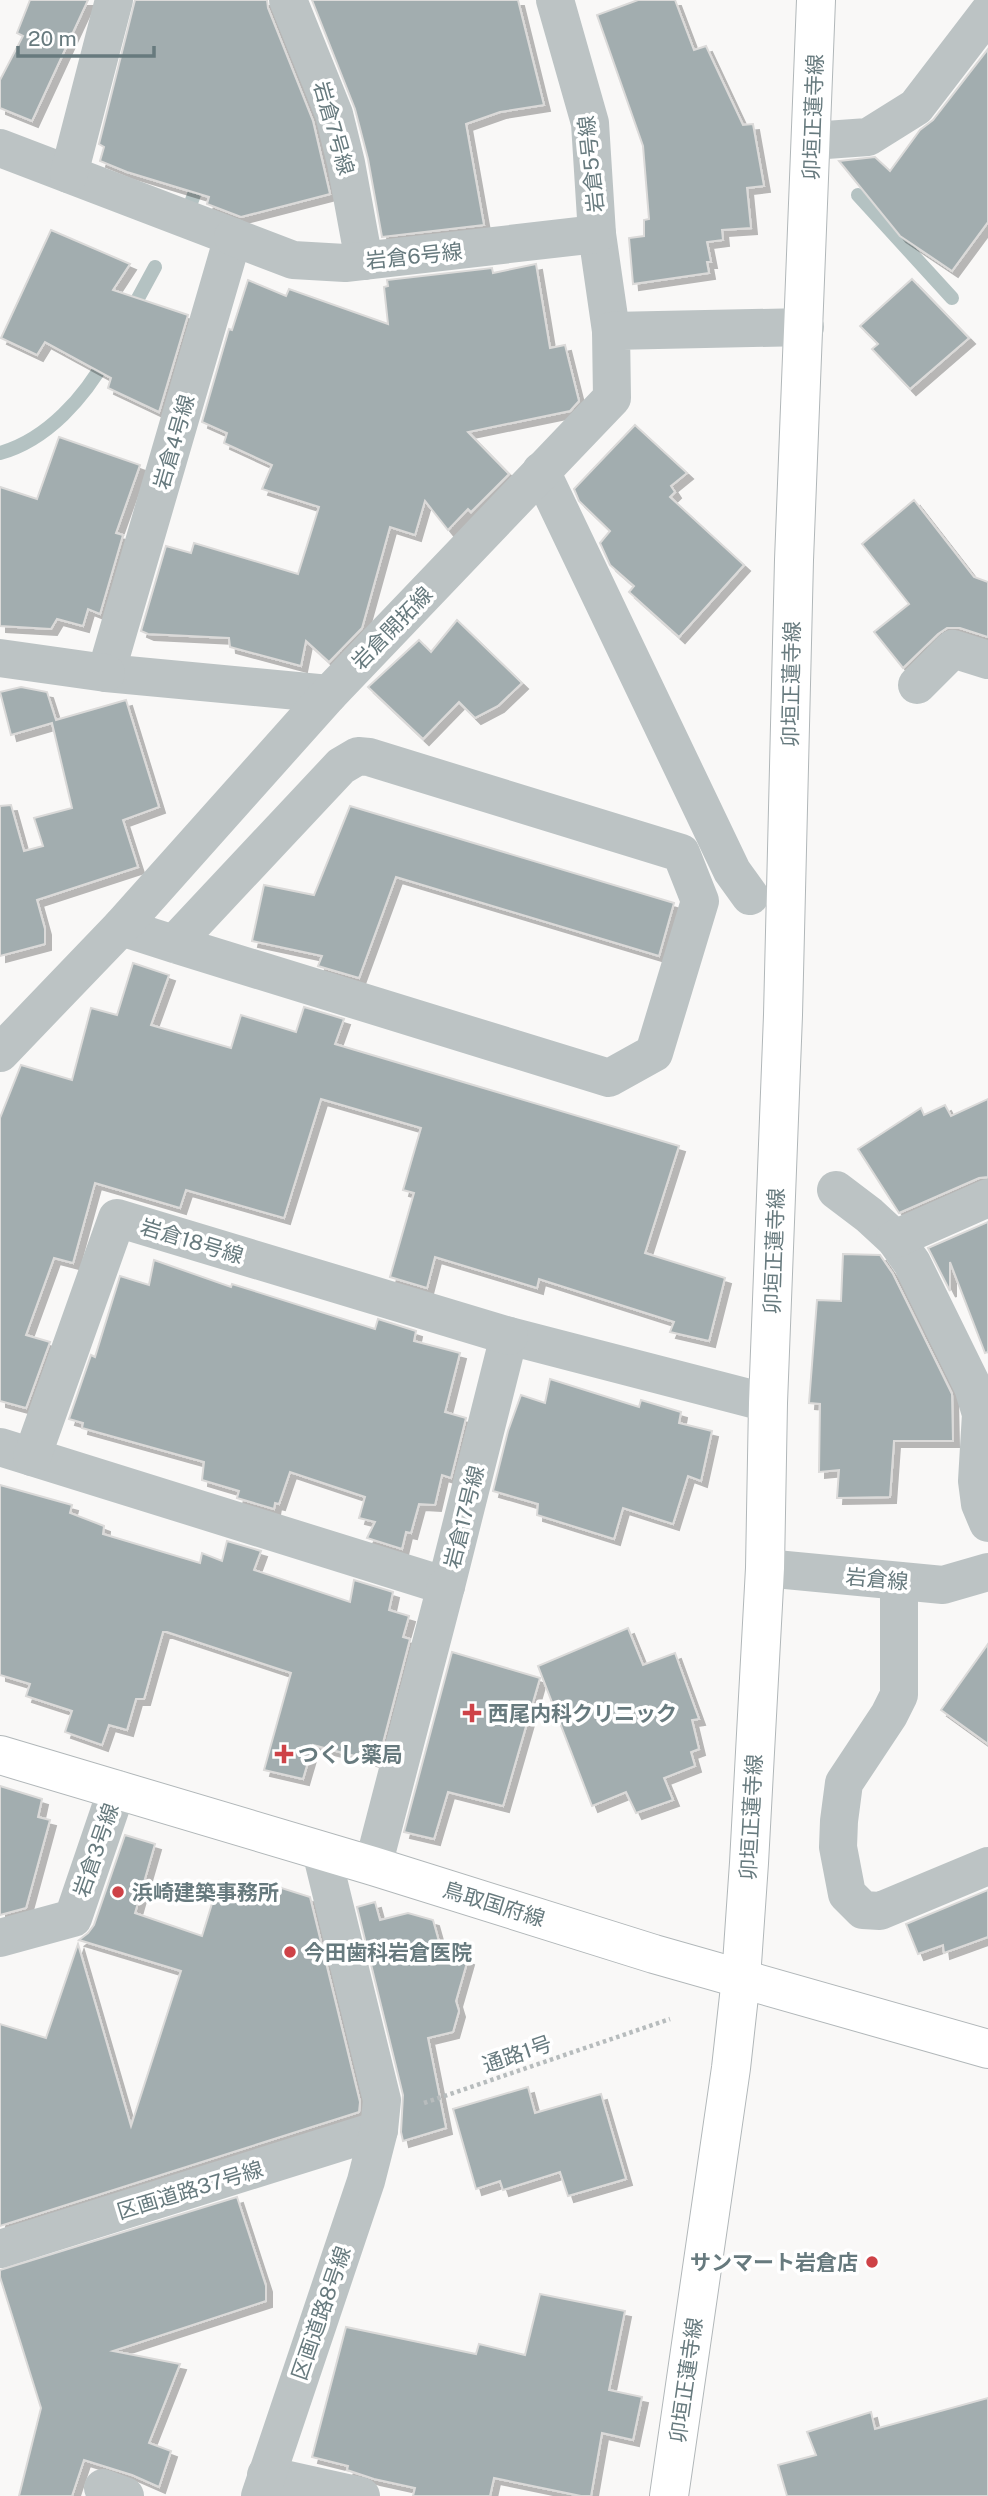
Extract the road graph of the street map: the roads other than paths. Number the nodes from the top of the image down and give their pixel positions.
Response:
1 (114, 0) edge
2 (288, 0) edge
3 (555, 0) edge
4 (816, 0) edge
5 (988, 13) edge
6 (812, 141) junction
7 (0, 148) edge
8 (69, 174) junction
9 (597, 234) junction
10 (233, 237) junction
11 (364, 261) junction
12 (805, 327) junction
13 (611, 331) junction
14 (541, 471) junction
15 (1, 660) edge
16 (988, 660) edge
17 (106, 673) junction
18 (917, 685) dead end
19 (329, 694) junction
20 (750, 896) dead end
21 (121, 927) junction
22 (174, 944) junction
23 (0, 1053) edge
24 (836, 1190) dead end
25 (988, 1198) edge
26 (895, 1239) junction
27 (509, 1336) junction
28 (768, 1403) junction
29 (16, 1452) edge
30 (988, 1523) edge
31 (765, 1568) junction
32 (988, 1572) edge
33 (899, 1581) junction
34 (446, 1586) junction
35 (0, 1755) edge
36 (117, 1789) junction
37 (321, 1851) junction
38 (373, 1866) junction
39 (988, 1866) edge
40 (0, 1938) edge
41 (741, 1978) junction
42 (988, 2049) edge
43 (379, 2130) junction
44 (0, 2249) edge
45 (263, 2485) edge
46 (361, 2496) edge
47 (669, 2496) edge

1 - 8 street
2 - 11 street, 岩倉7号線
3 - 9 street, 岩倉5号線
4 - 6 main road, 卯垣正蓮寺線
5 - 6 street
6 - 12 main road, 卯垣正蓮寺線
7 - 8 street
8 - 10 street
9 - 11 street, 岩倉6号線
9 - 13 street, 岩倉5号線
10 - 11 street, 岩倉6号線
10 - 17 street, 岩倉4号線
12 - 13 street
12 - 28 main road, 卯垣正蓮寺線
13 - 14 street, 岩倉開拓線
14 - 19 street, 岩倉開拓線
14 - 20 street
15 - 17 street
16 - 18 street
17 - 19 street
19 - 21 street, 岩倉開拓線
21 - 22 street
21 - 23 street, 岩倉開拓線
22 - 22 street
24 - 26 street
25 - 26 street
26 - 30 street
27 - 28 street
27 - 29 street, 岩倉18号線
27 - 34 street, 岩倉17号線
28 - 31 main road, 卯垣正蓮寺線
29 - 34 street, 岩倉17号線
31 - 33 street, 岩倉線
31 - 41 main road, 卯垣正蓮寺線
32 - 33 street, 岩倉線
33 - 39 street
34 - 38 street
35 - 36 main road, 鳥取国府線
36 - 37 main road, 鳥取国府線
36 - 40 street, 岩倉3号線
37 - 38 main road, 鳥取国府線
37 - 43 street, 区画道路8号線
38 - 41 main road, 鳥取国府線
41 - 42 main road, 鳥取国府線
41 - 47 main road, 卯垣正蓮寺線
43 - 44 street, 区画道路37号線
43 - 45 street, 区画道路8号線
45 - 46 street

